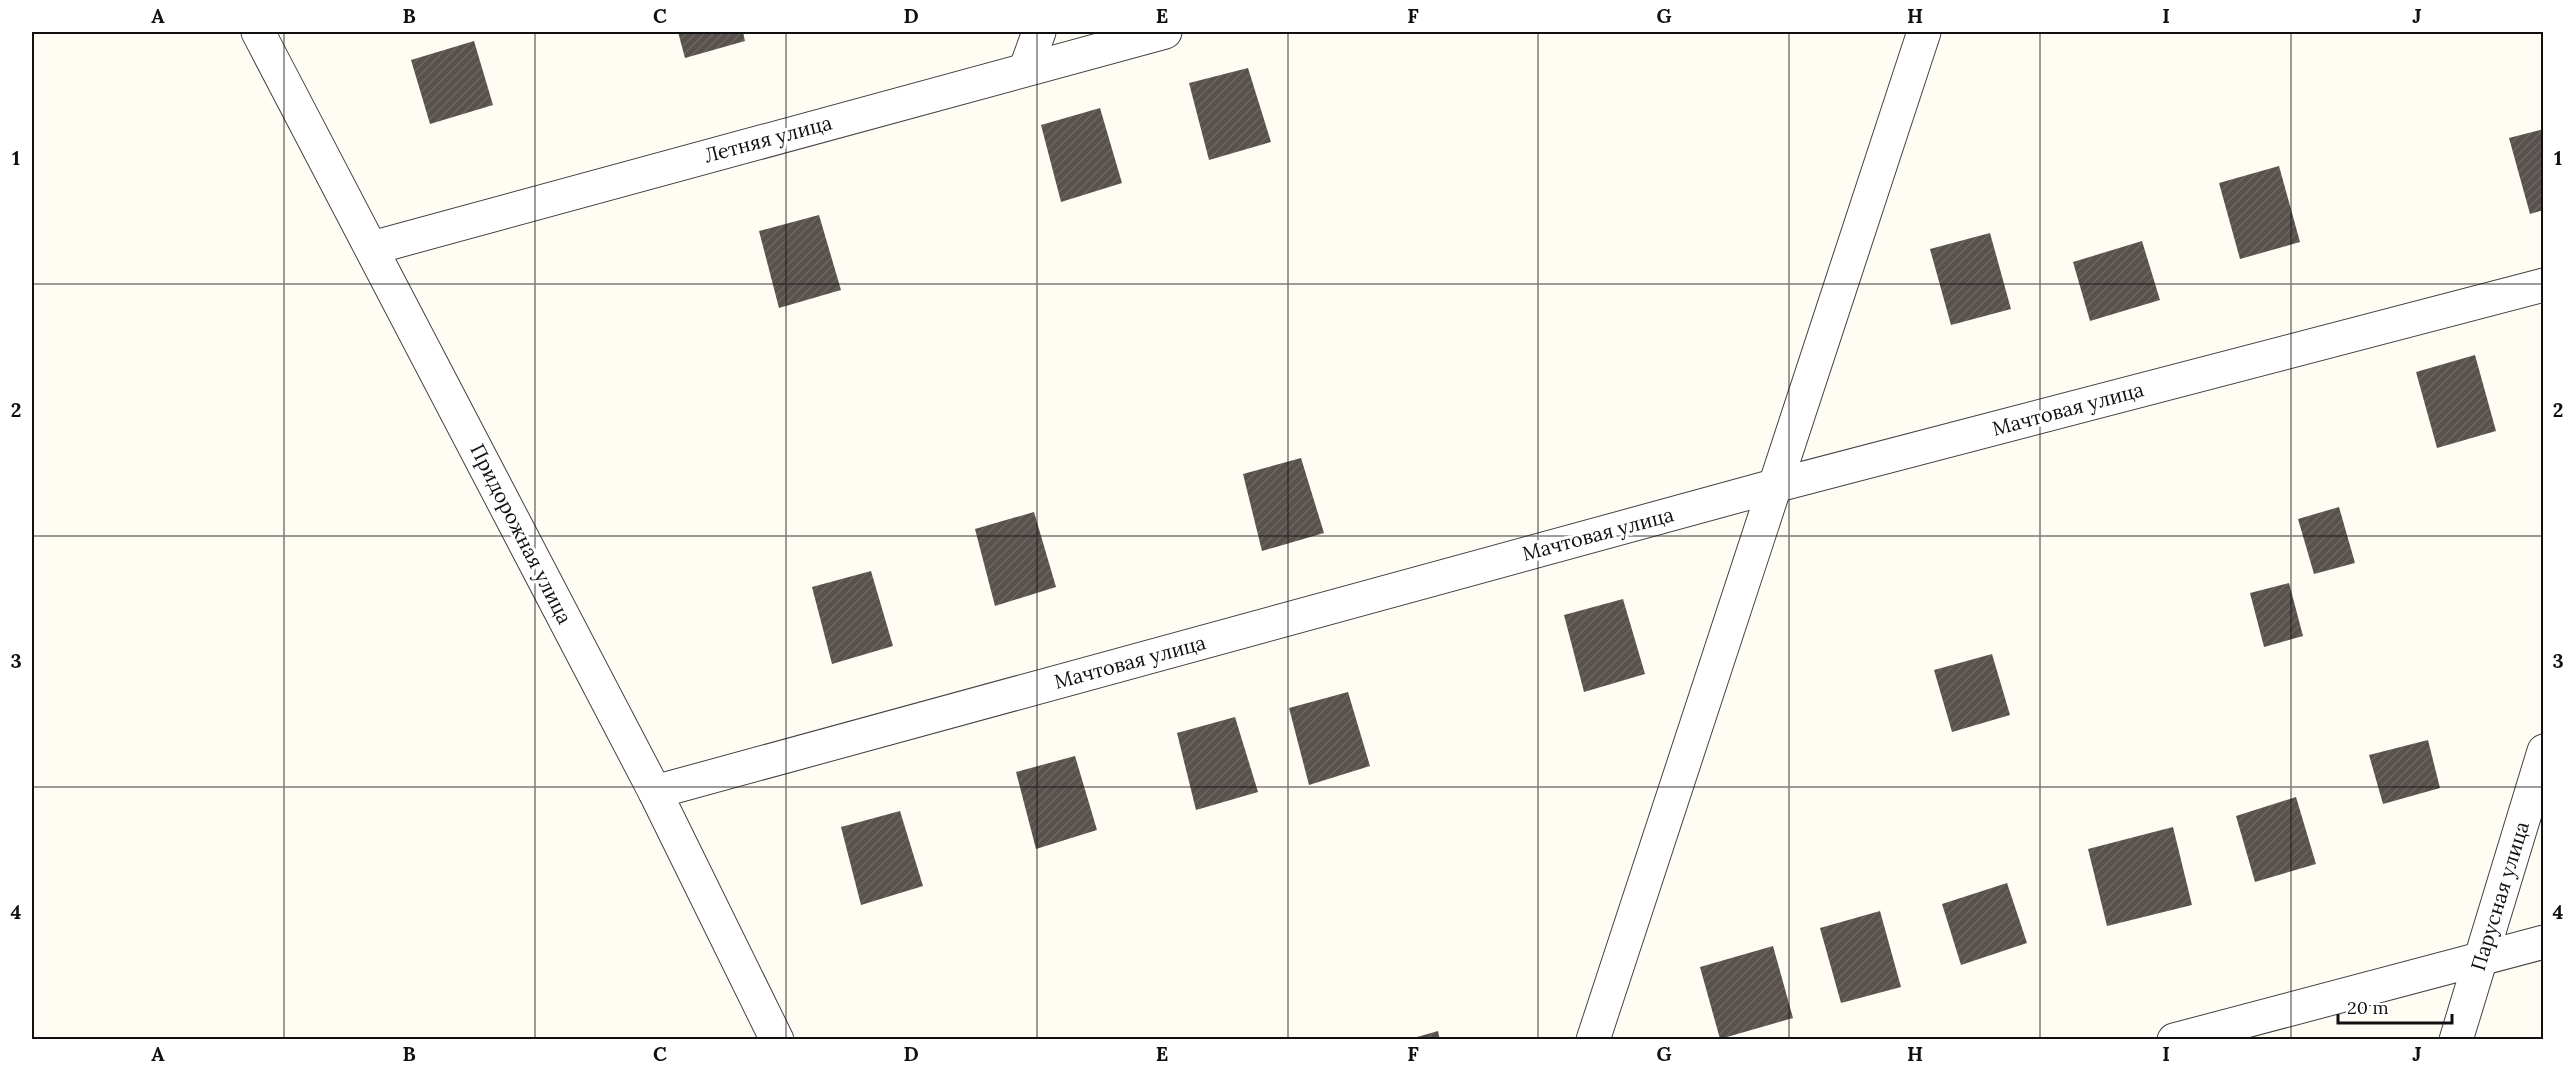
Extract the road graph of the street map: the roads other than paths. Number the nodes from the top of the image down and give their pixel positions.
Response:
1 (258, 32) edge
2 (1039, 32) edge
3 (1164, 32) edge
4 (1924, 32) edge
5 (1026, 68) junction
6 (372, 248) junction
7 (2544, 285) edge
8 (1774, 486) junction
9 (2544, 751) edge
10 (656, 792) junction
11 (2544, 942) edge
12 (2481, 959) junction
13 (777, 1040) edge
14 (1593, 1040) edge
15 (2174, 1040) edge
16 (2456, 1040) edge

1 - 6 street, Придорожная улица
2 - 5 street
3 - 5 street, Летняя улица
4 - 8 street
5 - 6 street, Летняя улица
6 - 10 street, Придорожная улица
7 - 8 street, Мачтовая улица
8 - 10 street, Мачтовая улица
8 - 14 street
9 - 12 street, Парусная улица
10 - 13 street, Придорожная улица
11 - 12 street
12 - 15 street
12 - 16 street, Парусная улица

